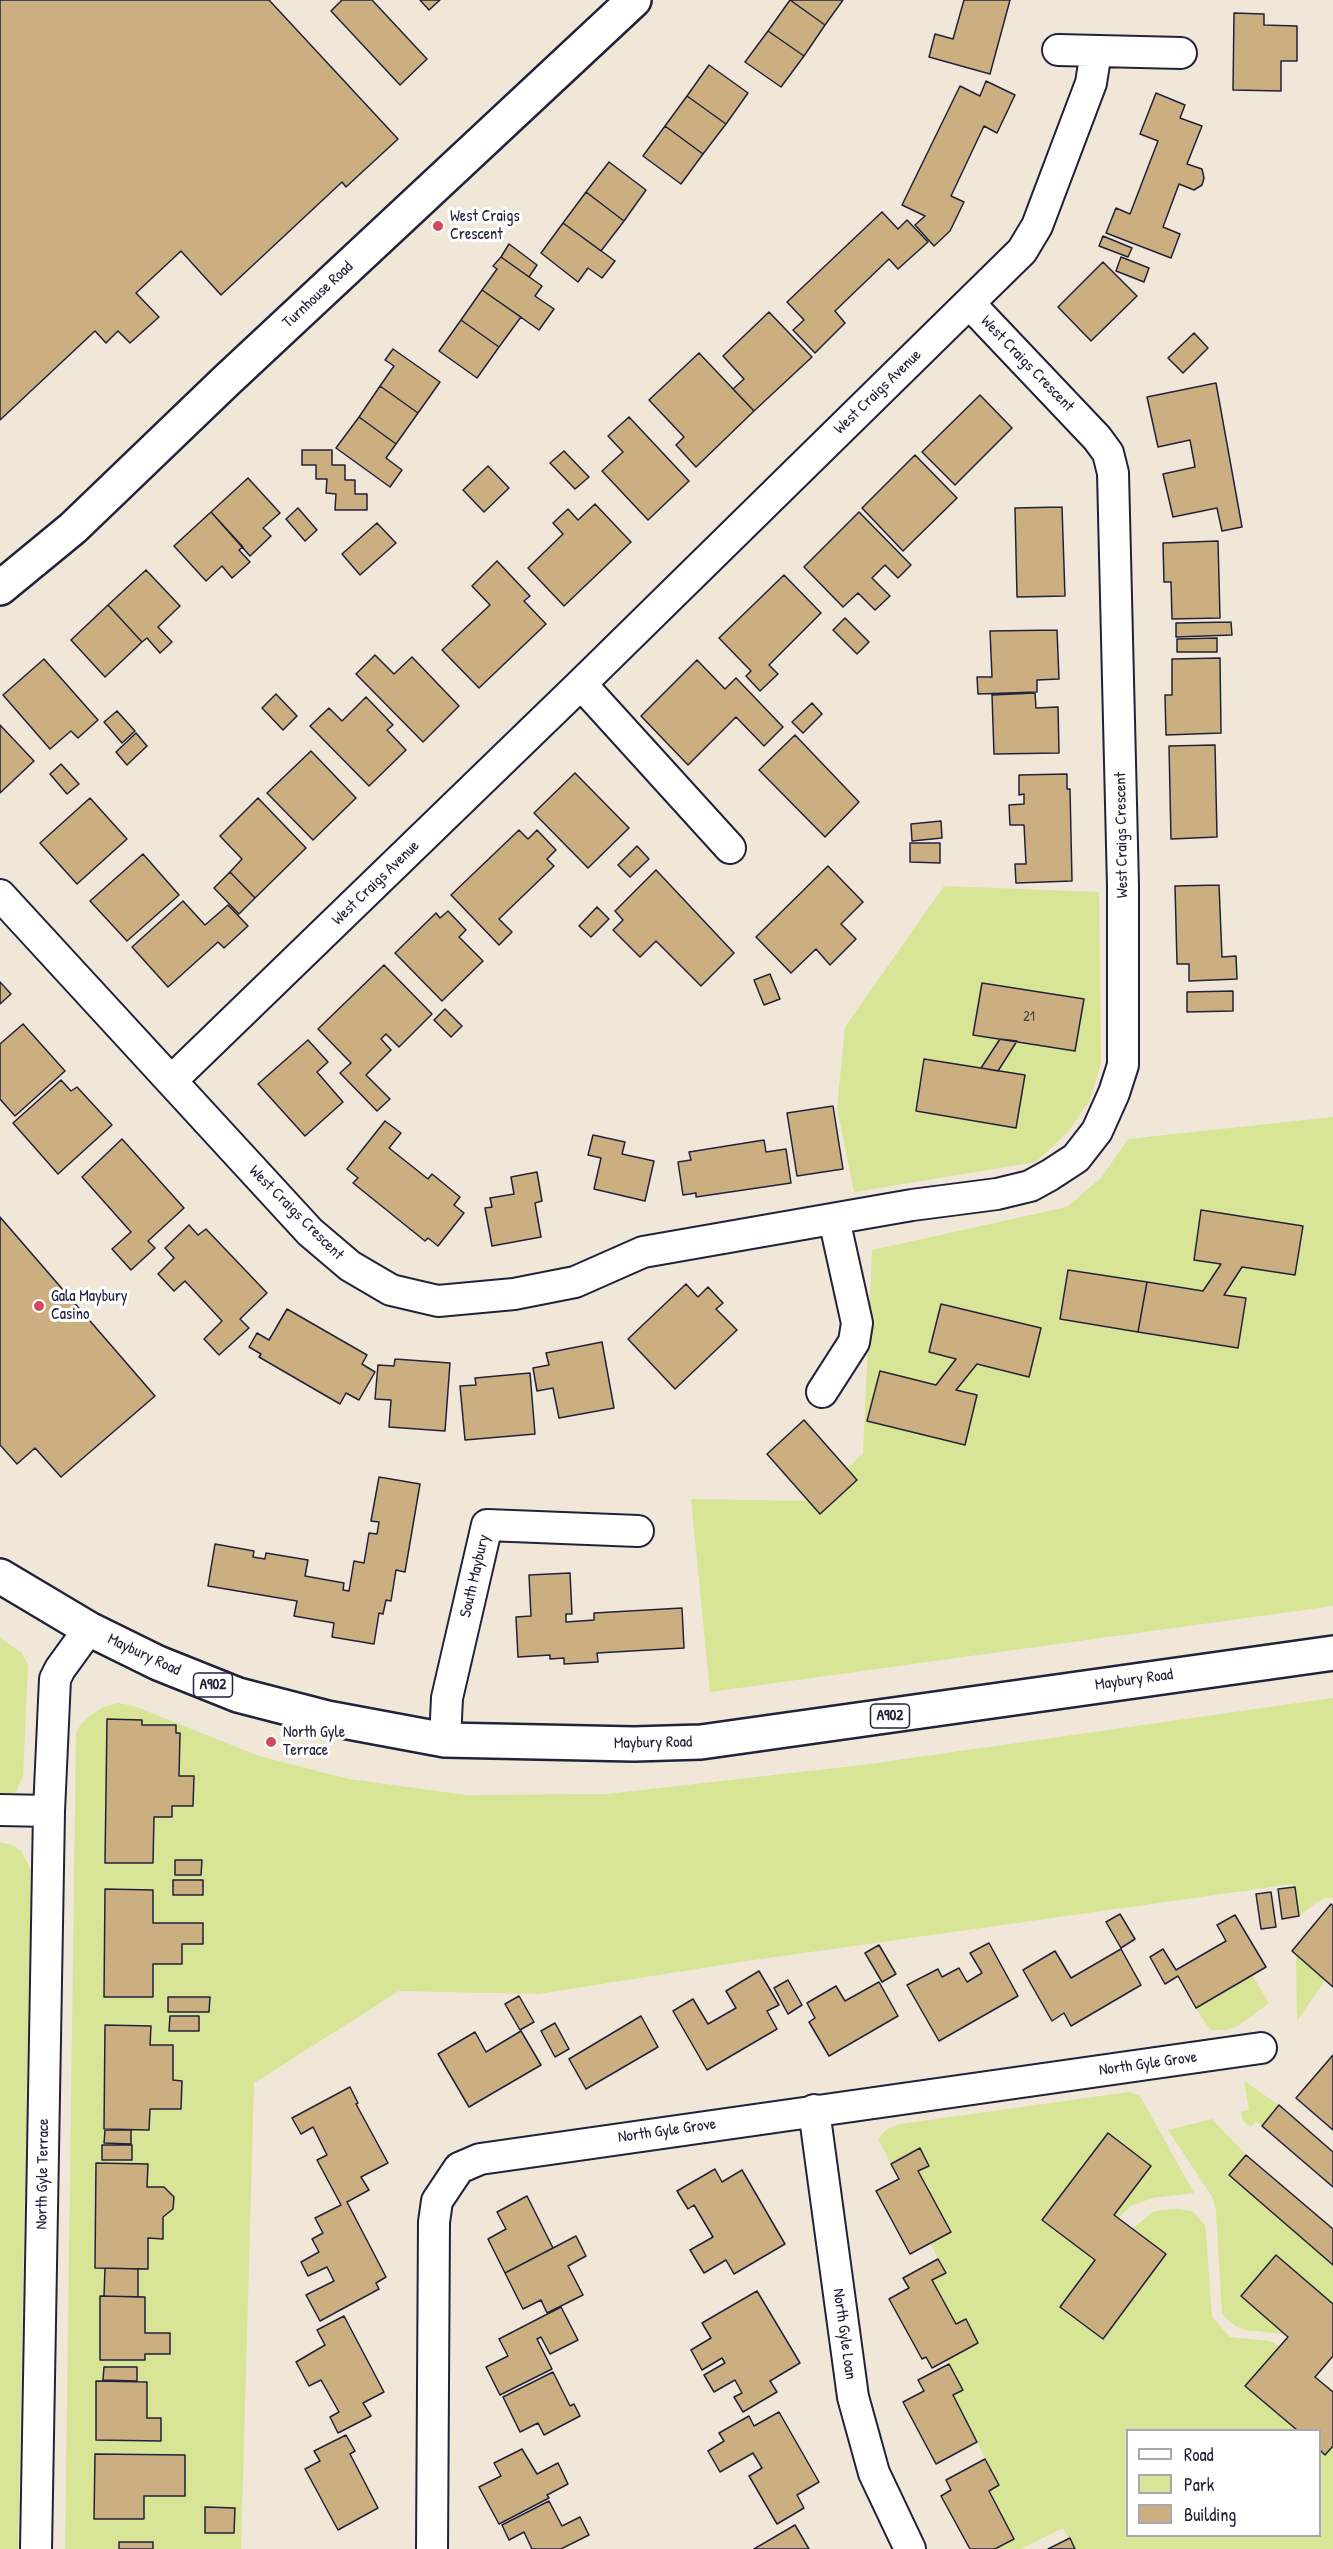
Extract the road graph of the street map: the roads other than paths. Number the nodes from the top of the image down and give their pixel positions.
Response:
1 (634, 0) edge
2 (1058, 50) dead end
3 (1096, 51) junction
4 (1181, 53) dead end
5 (969, 303) junction
6 (0, 588) edge
7 (581, 684) junction
8 (730, 848) dead end
9 (0, 895) edge
10 (171, 1081) junction
11 (834, 1219) junction
12 (822, 1392) dead end
13 (638, 1530) dead end
14 (0, 1576) edge
15 (89, 1629) junction
16 (1333, 1653) edge
17 (445, 1740) junction
18 (0, 1810) edge
19 (49, 1810) junction
20 (1261, 2048) dead end
21 (814, 2110) junction
22 (36, 2549) edge
23 (432, 2549) edge
24 (910, 2549) edge

1 - 6 main road, Turnhouse Road
2 - 3 street
3 - 4 street
3 - 5 street, West Craigs Avenue
5 - 7 street, West Craigs Avenue
5 - 11 street, West Craigs Crescent
7 - 8 street
7 - 10 street, West Craigs Avenue
9 - 10 street, West Craigs Crescent
10 - 11 street, West Craigs Crescent
11 - 12 street
13 - 17 street, South Maybury
14 - 15 main road, Maybury Road / A902
15 - 17 main road, Maybury Road / A902
15 - 19 street, North Gyle Terrace
16 - 17 main road, Maybury Road / A902
18 - 19 street
19 - 22 street, North Gyle Terrace
20 - 21 street, North Gyle Grove
21 - 23 street, North Gyle Grove
21 - 24 street, North Gyle Loan

